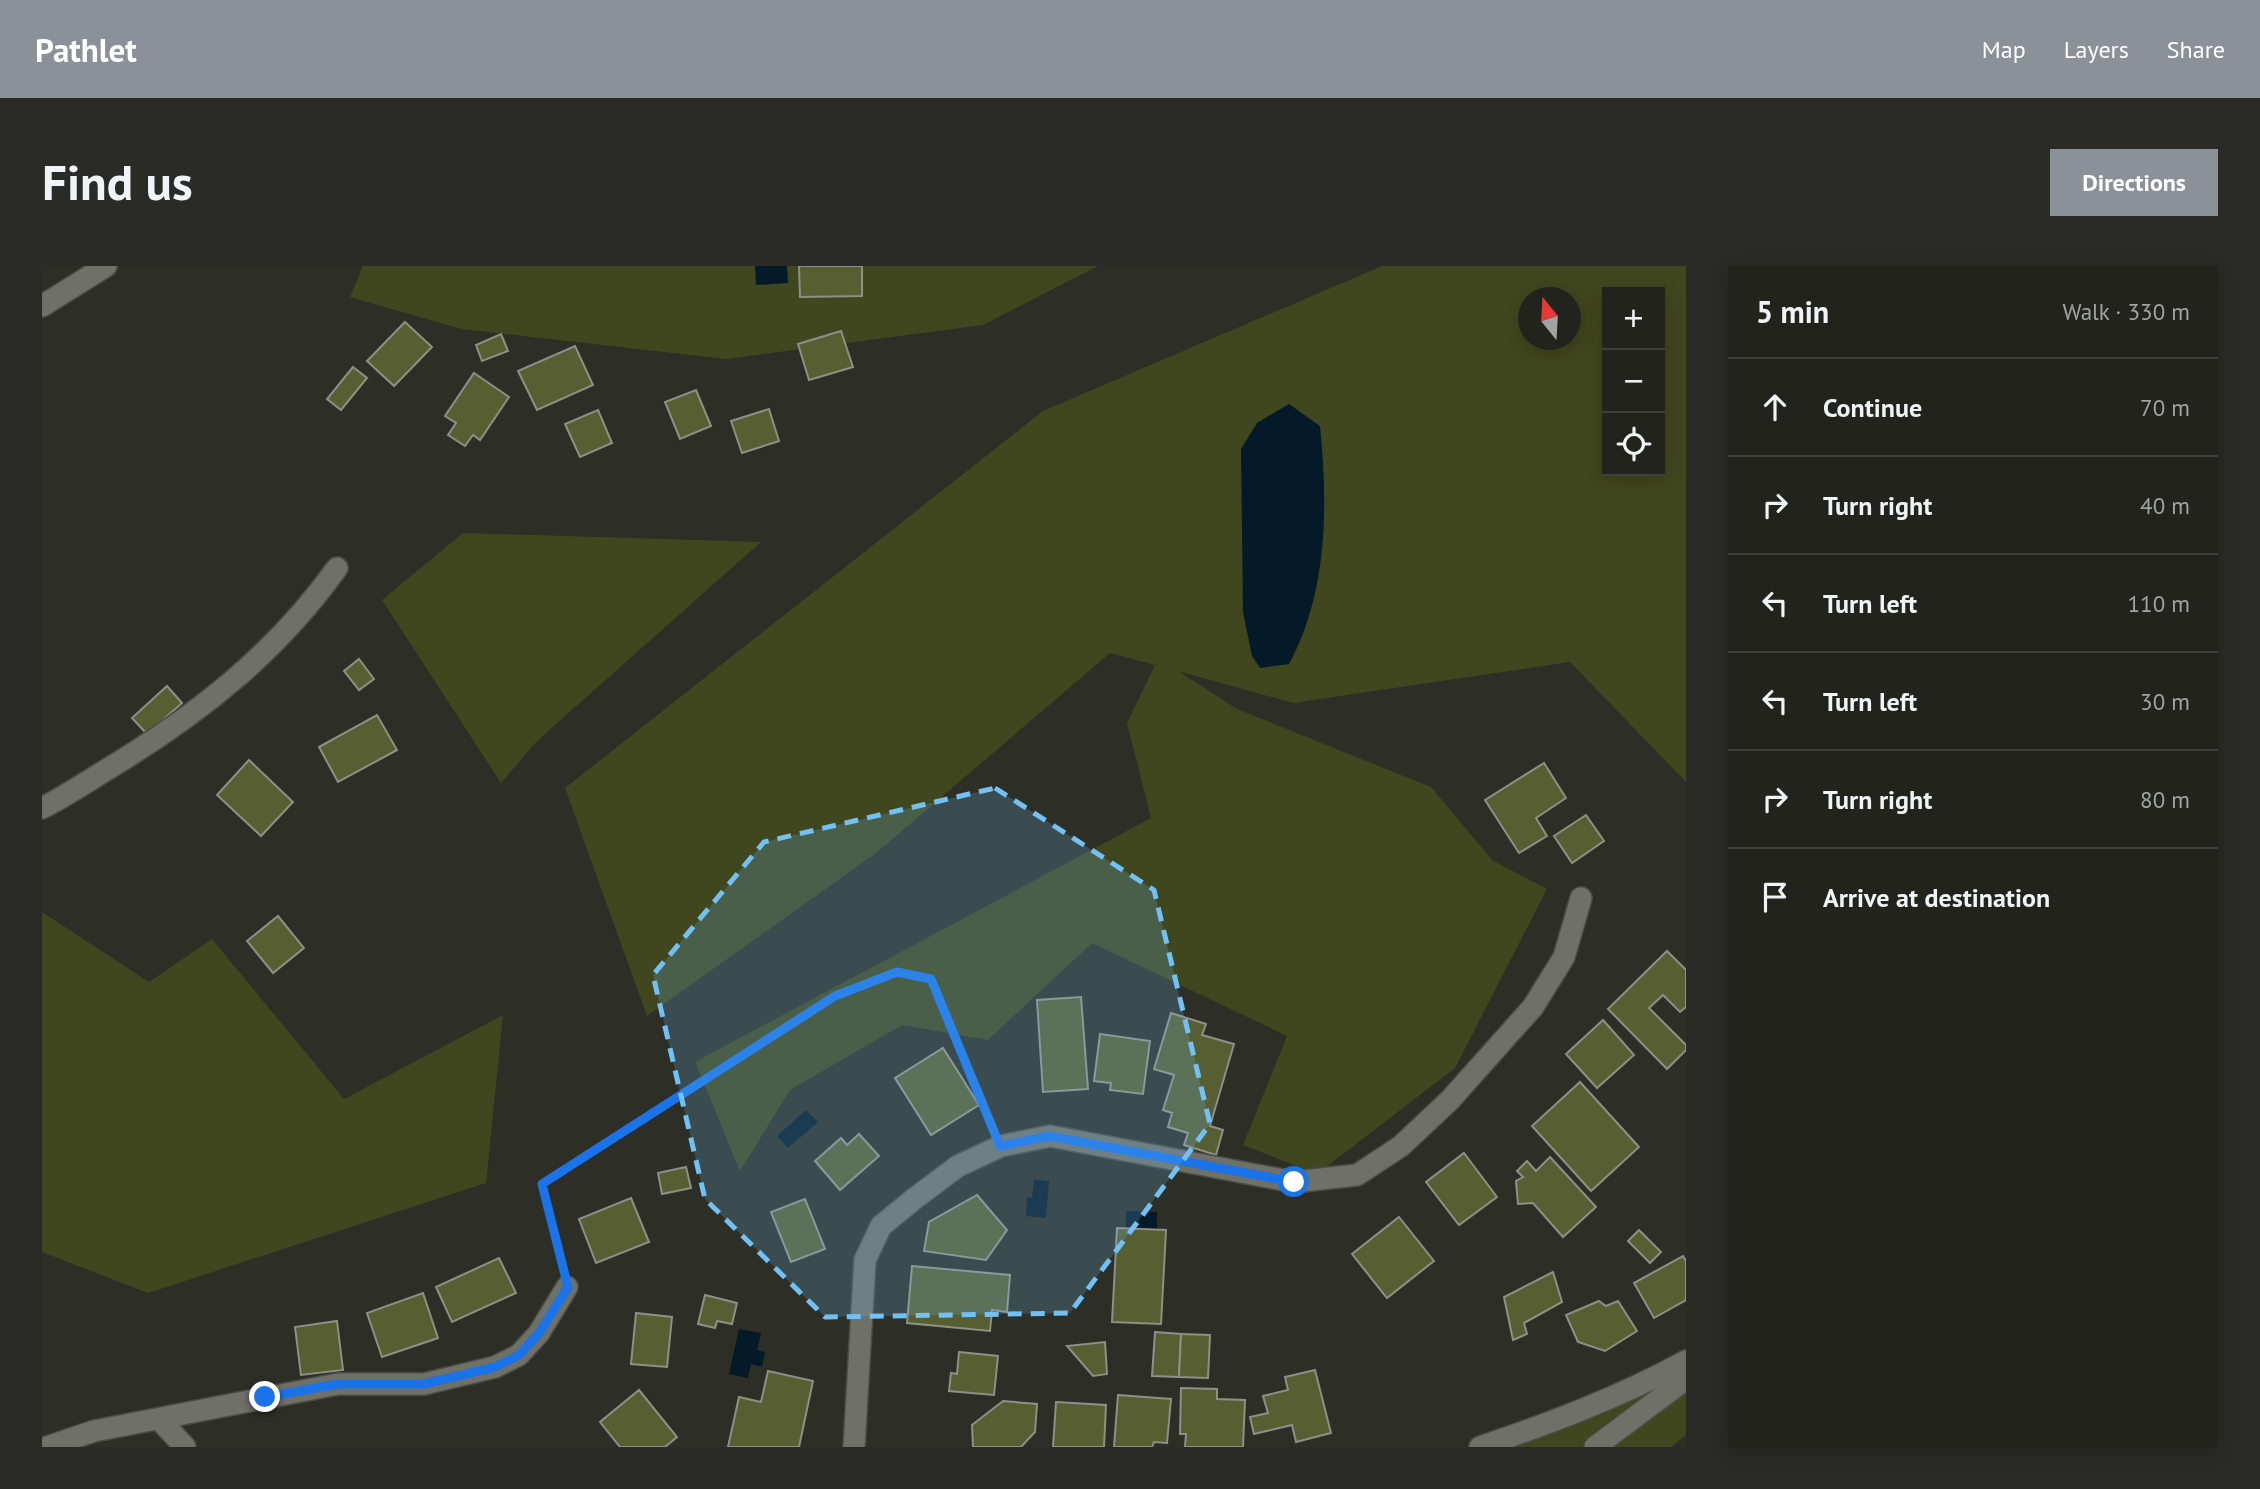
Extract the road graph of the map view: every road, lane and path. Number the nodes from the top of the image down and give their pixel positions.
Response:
1 (106, 266) edge
2 (42, 306) edge
3 (337, 568) dead end
4 (42, 808) edge
5 (1581, 898) dead end
6 (1000, 1146) junction
7 (568, 1287) joint
8 (1686, 1361) edge
9 (1686, 1379) edge
10 (159, 1419) junction
11 (47, 1447) edge
12 (185, 1447) edge
13 (854, 1447) edge
14 (1480, 1447) edge
15 (1595, 1447) edge

1 - 2 street
3 - 4 street
5 - 6 street
6 - 7 path
6 - 13 street
7 - 10 street
8 - 14 street
9 - 15 street
10 - 11 street
10 - 12 street

